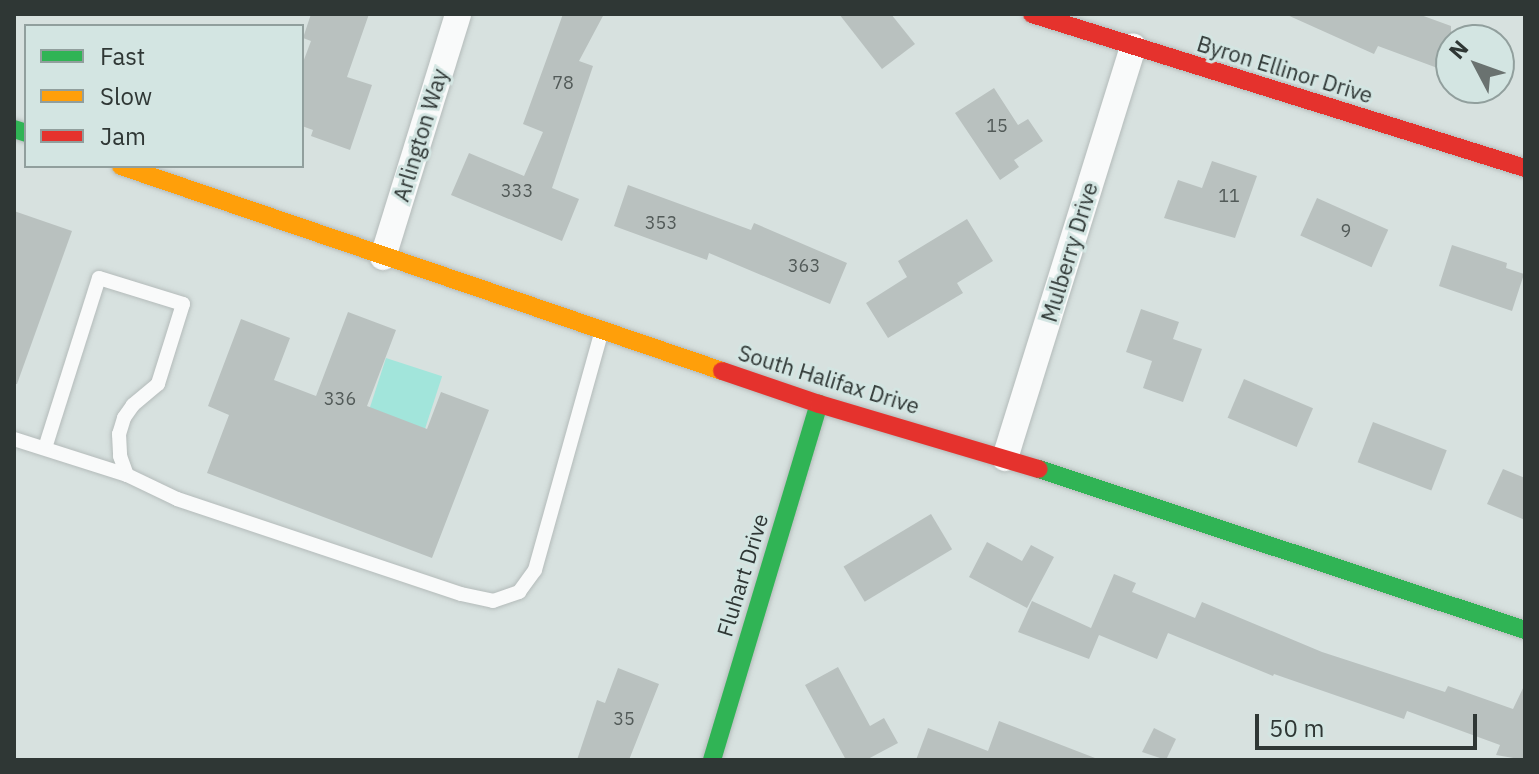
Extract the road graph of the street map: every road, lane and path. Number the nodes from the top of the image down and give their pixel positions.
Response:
1 (458, 14) edge
2 (1032, 14) edge
3 (1133, 46) junction
4 (127, 168) edge
5 (1525, 168) edge
6 (383, 257) junction
7 (602, 330) junction
8 (819, 404) junction
9 (14, 439) edge
10 (45, 448) junction
11 (1005, 458) junction
12 (127, 475) junction
13 (1525, 630) edge
14 (712, 760) edge

1 - 6 street, Arlington Way
2 - 3 street, Byron Ellinor Drive
3 - 5 street, Byron Ellinor Drive
3 - 11 street, Mulberry Drive
4 - 6 street, South Halifax Drive
6 - 7 street, South Halifax Drive
7 - 8 street, South Halifax Drive
7 - 12 lane
8 - 11 street, South Halifax Drive
8 - 14 street, Fluhart Drive
9 - 10 lane
10 - 12 lane
10 - 12 lane
11 - 13 street, South Halifax Drive

